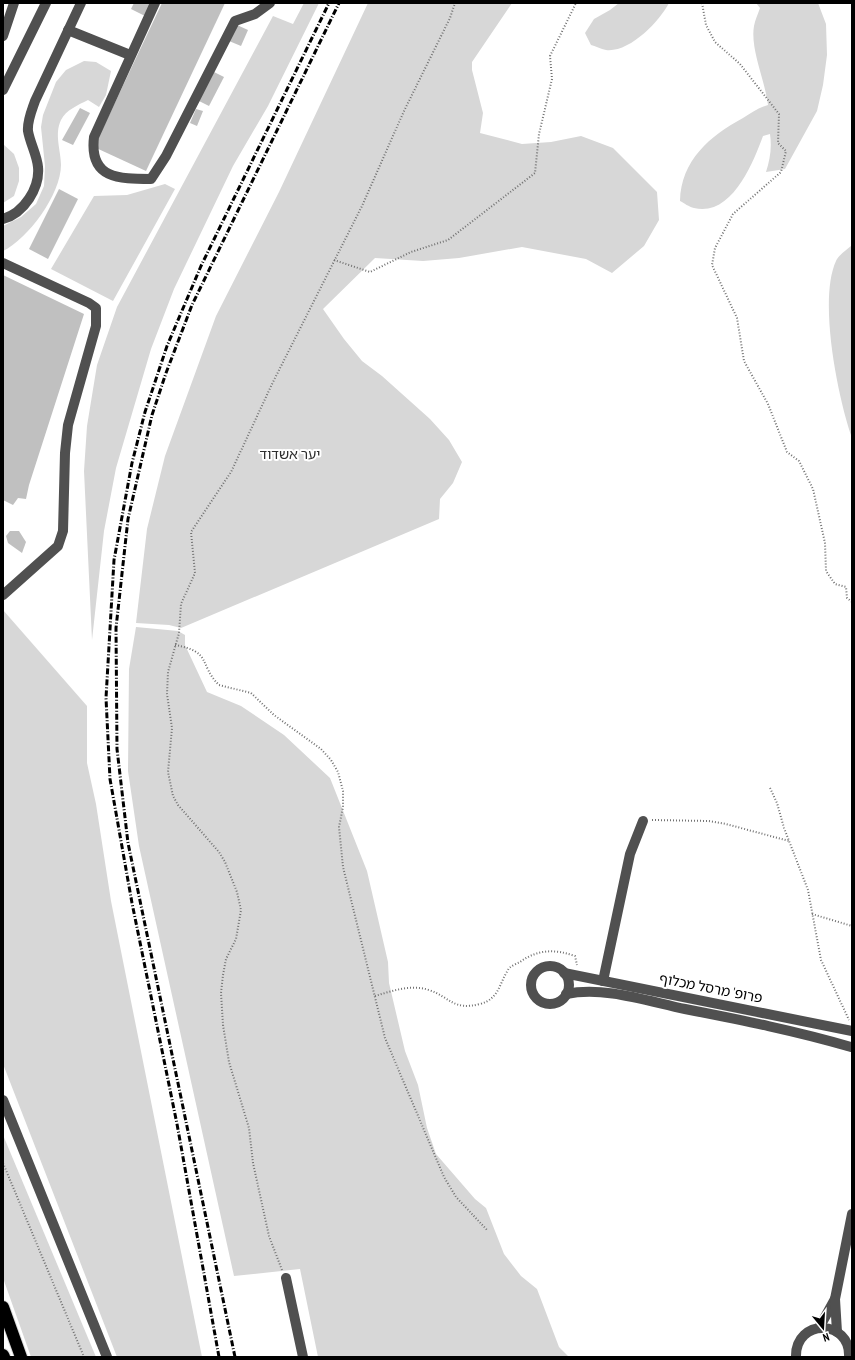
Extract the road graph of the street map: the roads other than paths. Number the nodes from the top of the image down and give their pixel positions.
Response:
1 (14, 3) edge
2 (46, 3) edge
3 (81, 3) edge
4 (155, 3) edge
5 (270, 3) edge
6 (68, 30) junction
7 (3, 36) edge
8 (130, 55) junction
9 (3, 90) edge
10 (3, 219) edge
11 (3, 263) edge
12 (3, 596) edge
13 (643, 821) road end
14 (564, 973) junction
15 (603, 981) junction
16 (566, 994) junction
17 (852, 1031) edge
18 (852, 1046) edge
19 (3, 1100) edge
20 (852, 1214) edge
21 (286, 1278) road end
22 (835, 1299) junction
23 (3, 1307) edge
24 (819, 1328) junction
25 (837, 1332) junction
26 (21, 1357) edge
27 (107, 1357) edge
28 (303, 1357) edge
29 (796, 1357) edge
30 (849, 1357) edge

1 - 7 street
2 - 9 street
3 - 6 street
4 - 8 street
5 - 8 street
6 - 8 street
6 - 10 street
11 - 12 street
13 - 15 street
14 - 15 street, פרופ' מרסל מכלוף
14 - 16 street
14 - 16 street
15 - 17 street, פרופ' מרסל מכלוף
16 - 18 street, פרופ' מרסל מכלוף
19 - 27 street
20 - 22 street
21 - 28 street
22 - 24 street
22 - 25 street
23 - 26 highway
24 - 25 street
24 - 29 street
25 - 30 street

